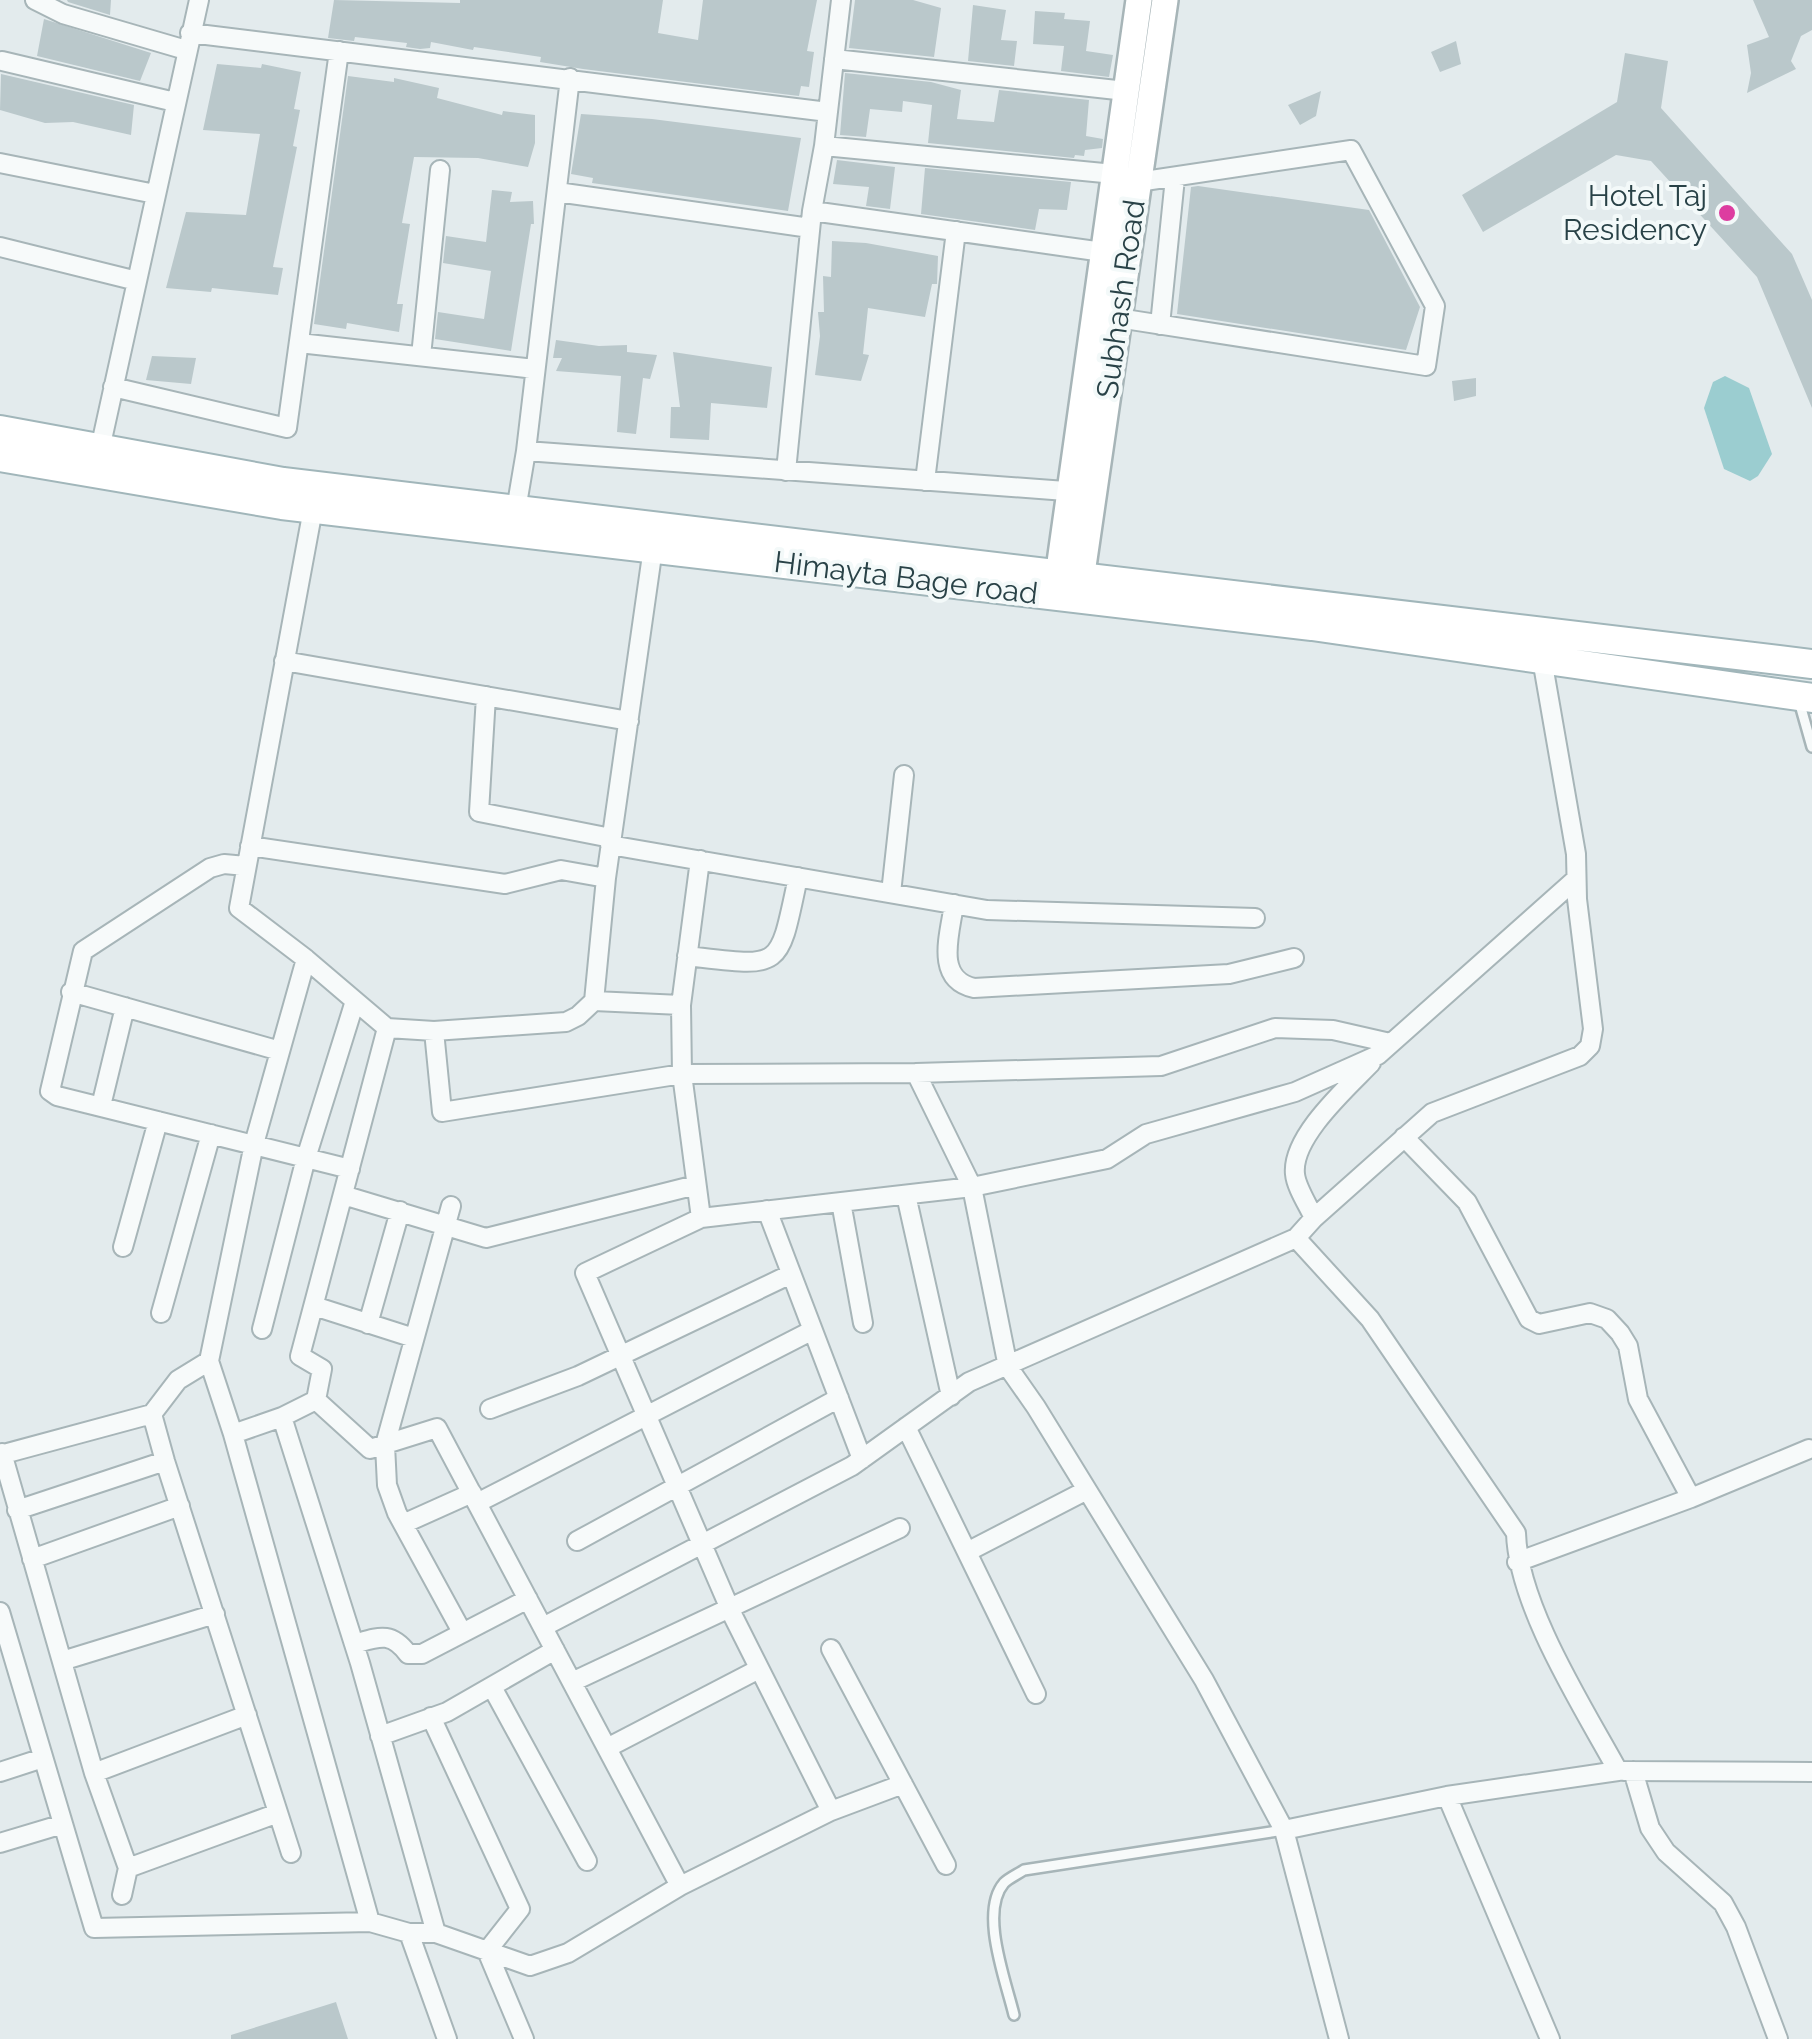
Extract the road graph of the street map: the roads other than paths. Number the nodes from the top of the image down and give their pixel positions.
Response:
1 (35, 0) edge
2 (199, 0) edge
3 (841, 0) edge
4 (1128, 0) edge
5 (1152, 1) edge
6 (63, 7) edge
7 (188, 42) junction
8 (339, 51) junction
9 (834, 59) junction
10 (2, 61) edge
11 (570, 78) junction
12 (1126, 91) junction
13 (175, 102) junction
14 (828, 112) junction
15 (824, 146) junction
16 (0, 163) edge
17 (440, 170) dead end
18 (1126, 178) junction
19 (1175, 178) junction
20 (557, 192) junction
21 (156, 194) junction
22 (811, 220) junction
23 (956, 231) junction
24 (0, 248) edge
25 (1103, 252) junction
26 (137, 281) junction
27 (1118, 318) junction
28 (1160, 325) junction
29 (299, 343) junction
30 (422, 356) junction
31 (536, 369) junction
32 (114, 387) junction
33 (0, 430) edge
34 (526, 451) junction
35 (0, 457) edge
36 (97, 462) junction
37 (786, 471) junction
38 (926, 481) junction
39 (1080, 492) junction
40 (312, 509) junction
41 (516, 510) junction
42 (653, 548) junction
43 (1068, 586) junction
44 (1542, 660) junction
45 (284, 661) junction
46 (1812, 664) edge
47 (486, 696) junction
48 (1805, 698) edge
49 (629, 721) junction
50 (1812, 747) edge
51 (904, 775) dead end
52 (611, 841) junction
53 (250, 846) junction
54 (700, 860) junction
55 (246, 866) junction
56 (798, 877) junction
57 (606, 878) junction
58 (1576, 879) junction
59 (891, 893) junction
60 (954, 904) junction
61 (1256, 918) dead end
62 (687, 956) junction
63 (1294, 958) dead end
64 (306, 959) junction
65 (72, 992) junction
66 (355, 1001) junction
67 (594, 1001) junction
68 (681, 1005) junction
69 (125, 1007) junction
70 (387, 1028) junction
71 (434, 1031) junction
72 (1384, 1049) junction
73 (280, 1051) junction
74 (916, 1073) junction
75 (682, 1074) junction
76 (101, 1106) junction
77 (158, 1120) junction
78 (212, 1134) junction
79 (1404, 1137) junction
80 (254, 1144) junction
81 (306, 1158) junction
82 (350, 1169) junction
83 (696, 1184) junction
84 (972, 1187) junction
85 (906, 1194) junction
86 (343, 1195) junction
87 (840, 1202) junction
88 (767, 1210) junction
89 (400, 1211) junction
90 (449, 1215) junction
91 (701, 1218) junction
92 (1314, 1218) junction
93 (1296, 1238) junction
94 (124, 1247) dead end
95 (790, 1274) junction
96 (314, 1306) junction
97 (161, 1313) dead end
98 (864, 1323) dead end
99 (368, 1324) junction
100 (262, 1329) dead end
101 (811, 1331) junction
102 (414, 1338) junction
103 (620, 1354) junction
104 (209, 1361) junction
105 (1008, 1367) junction
106 (951, 1396) junction
107 (839, 1398) junction
108 (316, 1400) junction
109 (490, 1409) dead end
110 (152, 1414) junction
111 (646, 1415) junction
112 (282, 1417) junction
113 (906, 1428) junction
114 (232, 1434) junction
115 (385, 1444) junction
116 (1810, 1449) dead end
117 (1, 1454) edge
118 (862, 1459) junction
119 (164, 1462) junction
120 (677, 1487) junction
121 (1087, 1490) junction
122 (474, 1498) junction
123 (1692, 1498) junction
124 (180, 1506) junction
125 (17, 1510) junction
126 (404, 1524) junction
127 (900, 1528) dead end
128 (576, 1540) dead end
129 (701, 1542) junction
130 (968, 1552) junction
131 (32, 1559) junction
132 (1517, 1562) junction
133 (528, 1599) junction
134 (729, 1608) junction
135 (215, 1614) junction
136 (1, 1621) edge
137 (543, 1627) junction
138 (462, 1632) junction
139 (354, 1644) junction
140 (831, 1649) dead end
141 (556, 1650) junction
142 (62, 1661) junction
143 (759, 1668) junction
144 (572, 1682) junction
145 (492, 1686) junction
146 (1036, 1694) dead end
147 (247, 1715) junction
148 (432, 1718) junction
149 (380, 1736) junction
150 (607, 1748) junction
151 (43, 1758) junction
152 (1626, 1771) junction
153 (0, 1772) edge
154 (94, 1773) junction
155 (1811, 1775) edge
156 (903, 1784) junction
157 (1447, 1796) junction
158 (831, 1810) junction
159 (278, 1813) junction
160 (63, 1824) junction
161 (1284, 1830) junction
162 (0, 1842) edge
163 (291, 1853) dead end
164 (587, 1862) dead end
165 (946, 1865) dead end
166 (128, 1868) junction
167 (680, 1886) junction
168 (122, 1895) dead end
169 (370, 1922) junction
170 (409, 1932) junction
171 (436, 1933) junction
172 (487, 1951) junction
173 (1014, 2015) dead end
174 (447, 2039) edge
175 (524, 2039) edge
176 (1340, 2039) edge
177 (1550, 2039) edge
178 (1778, 2039) edge

1 - 6 street
2 - 7 street
3 - 9 street
4 - 5 street
5 - 12 street, Subhash Road
5 - 18 street, Subhash Road
6 - 7 street
7 - 8 street
7 - 13 street
8 - 11 street
8 - 29 street
9 - 12 street
9 - 14 street
10 - 13 street
11 - 14 street
11 - 20 street
12 - 18 street, Subhash Road
13 - 21 street
14 - 15 street
15 - 18 street
15 - 22 street
16 - 21 street
17 - 30 street
18 - 19 street
18 - 25 street, Subhash Road
18 - 27 street, Subhash Road
19 - 28 street
19 - 28 street
20 - 22 street
20 - 31 street
21 - 26 street
22 - 23 street
22 - 37 street
23 - 25 street
23 - 38 street
24 - 26 street
25 - 39 street, Subhash Road
26 - 32 street
27 - 28 street
27 - 39 street, Subhash Road
29 - 30 street
29 - 32 street
30 - 31 street
31 - 34 street
32 - 36 street
33 - 36 main road
34 - 37 street
34 - 41 street
35 - 36 main road, Himayta Bage road
36 - 40 main road, Himayta Bage road
36 - 41 main road
37 - 38 street
38 - 39 street
39 - 43 street, Subhash Road
40 - 42 main road, Himayta Bage road
40 - 45 street
41 - 43 main road
42 - 43 main road, Himayta Bage road
42 - 49 street
43 - 44 main road, Himayta Bage road
43 - 46 main road
44 - 48 main road, Himayta Bage road
44 - 58 street
45 - 47 street
45 - 53 street
47 - 49 street
47 - 52 street
48 - 50 lane
49 - 52 street
51 - 59 street
52 - 54 street
52 - 57 street
53 - 55 street
53 - 57 street
54 - 56 street
54 - 62 street
55 - 64 street
55 - 65 street
56 - 59 street
56 - 62 street
57 - 67 street
58 - 72 street
58 - 79 street
59 - 60 street
60 - 61 street
60 - 63 street
62 - 68 street
64 - 66 street
64 - 73 street
65 - 69 street
65 - 76 street
66 - 70 street
66 - 81 street
67 - 68 street
67 - 71 street
68 - 75 street
69 - 73 street
69 - 76 street
70 - 71 street
70 - 82 street
71 - 75 street
72 - 74 street
72 - 84 street
72 - 92 street
73 - 80 street
74 - 75 street
74 - 84 street
75 - 83 street
76 - 77 street
77 - 78 street
77 - 94 street
78 - 80 street
78 - 97 street
79 - 92 street
79 - 123 street
80 - 81 street
80 - 104 street
81 - 82 street
81 - 100 street
82 - 86 street
83 - 90 street
83 - 91 street
84 - 85 street
84 - 105 street
85 - 87 street
85 - 106 street
86 - 89 street
86 - 96 street
87 - 88 street
87 - 98 street
88 - 91 street
88 - 95 street
89 - 90 street
89 - 99 street
90 - 102 street
91 - 103 street
92 - 93 street
93 - 105 street
93 - 132 street
95 - 101 street
95 - 103 street
96 - 99 street
96 - 108 street
99 - 102 street
101 - 107 street
101 - 111 street
102 - 115 street
103 - 109 street
103 - 111 street
104 - 110 street
104 - 114 street
105 - 106 street
105 - 121 street
106 - 113 street
107 - 118 street
107 - 120 street
108 - 112 street
108 - 115 street
110 - 117 street
110 - 119 street
111 - 120 street
111 - 122 street
112 - 114 street
112 - 139 street
113 - 118 street
113 - 130 street
114 - 169 street
115 - 122 street
115 - 126 street
116 - 123 street
117 - 125 street
118 - 129 street
119 - 124 street
119 - 125 street
120 - 128 street
120 - 129 street
121 - 130 street
121 - 161 street
122 - 126 street
122 - 133 street
123 - 132 street
124 - 131 street
124 - 135 street
125 - 131 street
126 - 138 street
127 - 134 street
129 - 134 street
129 - 137 street
130 - 146 street
131 - 142 street
132 - 152 street
133 - 137 street
133 - 138 street
134 - 143 street
134 - 144 street
135 - 142 street
135 - 147 street
136 - 151 street
137 - 141 street
138 - 139 street
139 - 149 street
140 - 156 street
141 - 144 street
141 - 145 street
142 - 154 street
143 - 150 street
143 - 158 street
144 - 150 street
145 - 148 street
145 - 164 street
147 - 154 street
147 - 159 street
148 - 149 street
148 - 172 street
149 - 171 street
150 - 167 street
151 - 153 street
151 - 160 street
152 - 155 street
152 - 157 street
152 - 178 street
154 - 166 street
156 - 158 street
156 - 165 street
157 - 161 street
157 - 177 street
158 - 167 street
159 - 163 street
159 - 166 street
160 - 162 street
160 - 169 street
161 - 173 lane
161 - 176 street
166 - 168 street
167 - 172 street
169 - 170 street
170 - 171 street
170 - 174 street
171 - 172 street
172 - 175 street

